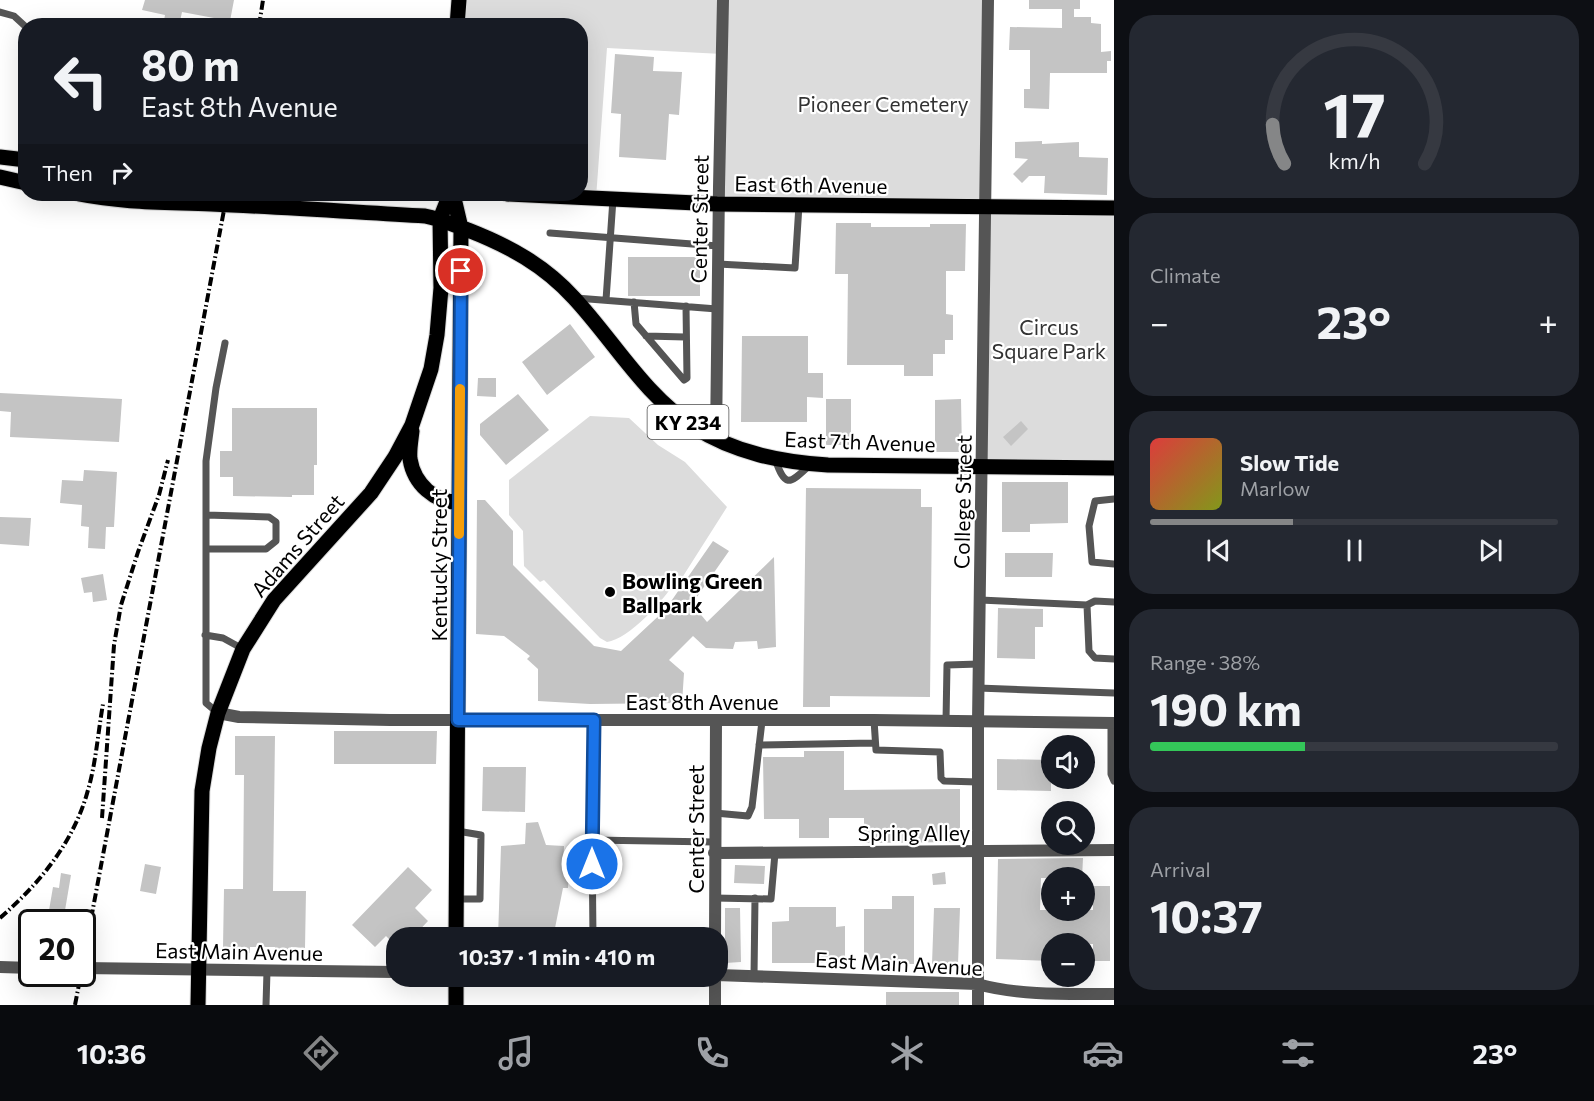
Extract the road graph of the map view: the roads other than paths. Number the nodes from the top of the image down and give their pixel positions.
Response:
1 (459, 0) edge
2 (723, 0) edge
3 (988, 0) edge
4 (0, 12) edge
5 (458, 18) edge
6 (18, 20) edge
7 (0, 157) edge
8 (18, 159) edge
9 (0, 177) edge
10 (18, 181) edge
11 (588, 198) edge
12 (613, 199) junction
13 (124, 201) edge
14 (449, 201) edge
15 (454, 201) edge
16 (718, 204) junction
17 (799, 205) junction
18 (984, 208) junction
19 (1114, 208) edge
20 (440, 219) junction
21 (461, 228) junction
22 (550, 233) dead end
23 (610, 238) junction
24 (718, 246) junction
25 (718, 264) junction
26 (574, 298) junction
27 (606, 300) junction
28 (634, 302) junction
29 (686, 306) junction
30 (717, 309) junction
31 (646, 336) junction
32 (685, 337) junction
33 (225, 343) dead end
34 (412, 425) junction
35 (716, 439) junction
36 (982, 467) junction
37 (1114, 468) edge
38 (1114, 499) edge
39 (459, 502) junction
40 (206, 515) junction
41 (206, 549) junction
42 (1114, 564) edge
43 (980, 600) junction
44 (1114, 602) edge
45 (1088, 605) junction
46 (206, 635) junction
47 (243, 649) junction
48 (1114, 659) edge
49 (979, 664) junction
50 (978, 687) junction
51 (1114, 693) edge
52 (218, 713) junction
53 (458, 720) junction
54 (594, 720) junction
55 (874, 720) junction
56 (716, 721) junction
57 (762, 721) junction
58 (946, 721) junction
59 (978, 722) junction
60 (1112, 723) edge
61 (874, 743) junction
62 (759, 745) junction
63 (1114, 781) edge
64 (978, 782) junction
65 (714, 813) junction
66 (457, 831) junction
67 (592, 840) junction
68 (714, 847) junction
69 (1114, 850) edge
70 (978, 852) junction
71 (775, 853) junction
72 (714, 898) junction
73 (755, 898) junction
74 (457, 899) junction
75 (456, 927) edge
76 (593, 927) edge
77 (715, 927) edge
78 (0, 967) edge
79 (18, 968) edge
80 (96, 968) edge
81 (197, 971) junction
82 (267, 971) junction
83 (386, 972) edge
84 (728, 976) edge
85 (754, 976) junction
86 (977, 984) junction
87 (456, 987) edge
88 (716, 987) edge
89 (1114, 994) edge
90 (198, 1005) edge
91 (266, 1005) edge
92 (456, 1005) edge
93 (715, 1005) edge
94 (978, 1005) edge

1 - 5 main road
2 - 16 street, Center Street
3 - 18 street, College Street
4 - 6 lane
7 - 8 main road
9 - 10 main road
11 - 12 main road, East 6th Avenue
12 - 16 main road, East 6th Avenue
12 - 23 lane
13 - 20 main road
14 - 20 main road, Adams Street
15 - 21 main road, Kentucky Street
16 - 17 main road, East 6th Avenue
16 - 24 street, Center Street
17 - 18 main road, East 6th Avenue
17 - 25 lane
18 - 19 main road, East 6th Avenue
18 - 36 street, College Street
20 - 21 main road, East 7th Avenue
20 - 34 main road, Adams Street
21 - 26 main road, East 7th Avenue / KY 234
21 - 39 main road, Kentucky Street
22 - 23 lane
23 - 24 lane
23 - 27 lane
24 - 25 street, Center Street
25 - 30 street, Center Street
26 - 27 lane
26 - 35 main road, East 7th Avenue / KY 234
27 - 28 lane
28 - 29 lane
28 - 31 lane
29 - 30 lane
29 - 32 lane
30 - 35 street, Center Street
31 - 32 lane
31 - 32 lane
33 - 40 lane
34 - 39 main road
34 - 47 main road, Adams Street
35 - 36 main road, East 7th Avenue / KY 234
36 - 37 main road, East 7th Avenue / KY 234
36 - 43 street, College Street
38 - 42 lane
39 - 53 main road, Kentucky Street
40 - 41 lane
40 - 41 lane
41 - 46 lane
43 - 45 lane
43 - 49 street, College Street
44 - 45 lane
45 - 48 lane
46 - 47 lane
46 - 52 lane
47 - 52 main road, Adams Street
49 - 50 street, College Street
49 - 58 lane
50 - 51 lane
50 - 59 street, College Street
52 - 53 street, East 8th Avenue
52 - 81 main road, Adams Street
53 - 54 street, East 8th Avenue
53 - 66 main road, Kentucky Street
54 - 56 street, East 8th Avenue
54 - 67 lane
55 - 57 street, East 8th Avenue
55 - 58 street, East 8th Avenue
55 - 61 lane
56 - 57 street, East 8th Avenue
56 - 65 street, Center Street
57 - 62 lane
58 - 59 street, East 8th Avenue
59 - 60 street, East 8th Avenue
59 - 64 street, College Street
60 - 63 lane
61 - 62 lane
61 - 64 lane
62 - 65 lane
64 - 70 street, College Street
65 - 68 street, Center Street
66 - 74 main road, Kentucky Street
66 - 74 lane
67 - 68 lane
67 - 76 lane
68 - 71 street, Spring Alley
68 - 72 street, Center Street
69 - 70 street, Spring Alley
70 - 71 street, Spring Alley
70 - 86 street, College Street
71 - 73 lane
72 - 73 lane
72 - 77 street, Center Street
73 - 85 lane
74 - 75 main road, Kentucky Street
78 - 79 street
80 - 81 street, East Main Avenue
81 - 82 street, East Main Avenue
81 - 90 main road, Adams Street
82 - 83 street, East Main Avenue
82 - 91 lane
84 - 85 street, East Main Avenue
85 - 86 street, East Main Avenue
86 - 89 street, East Main Avenue
86 - 94 street, College Street
87 - 92 main road
88 - 93 street

